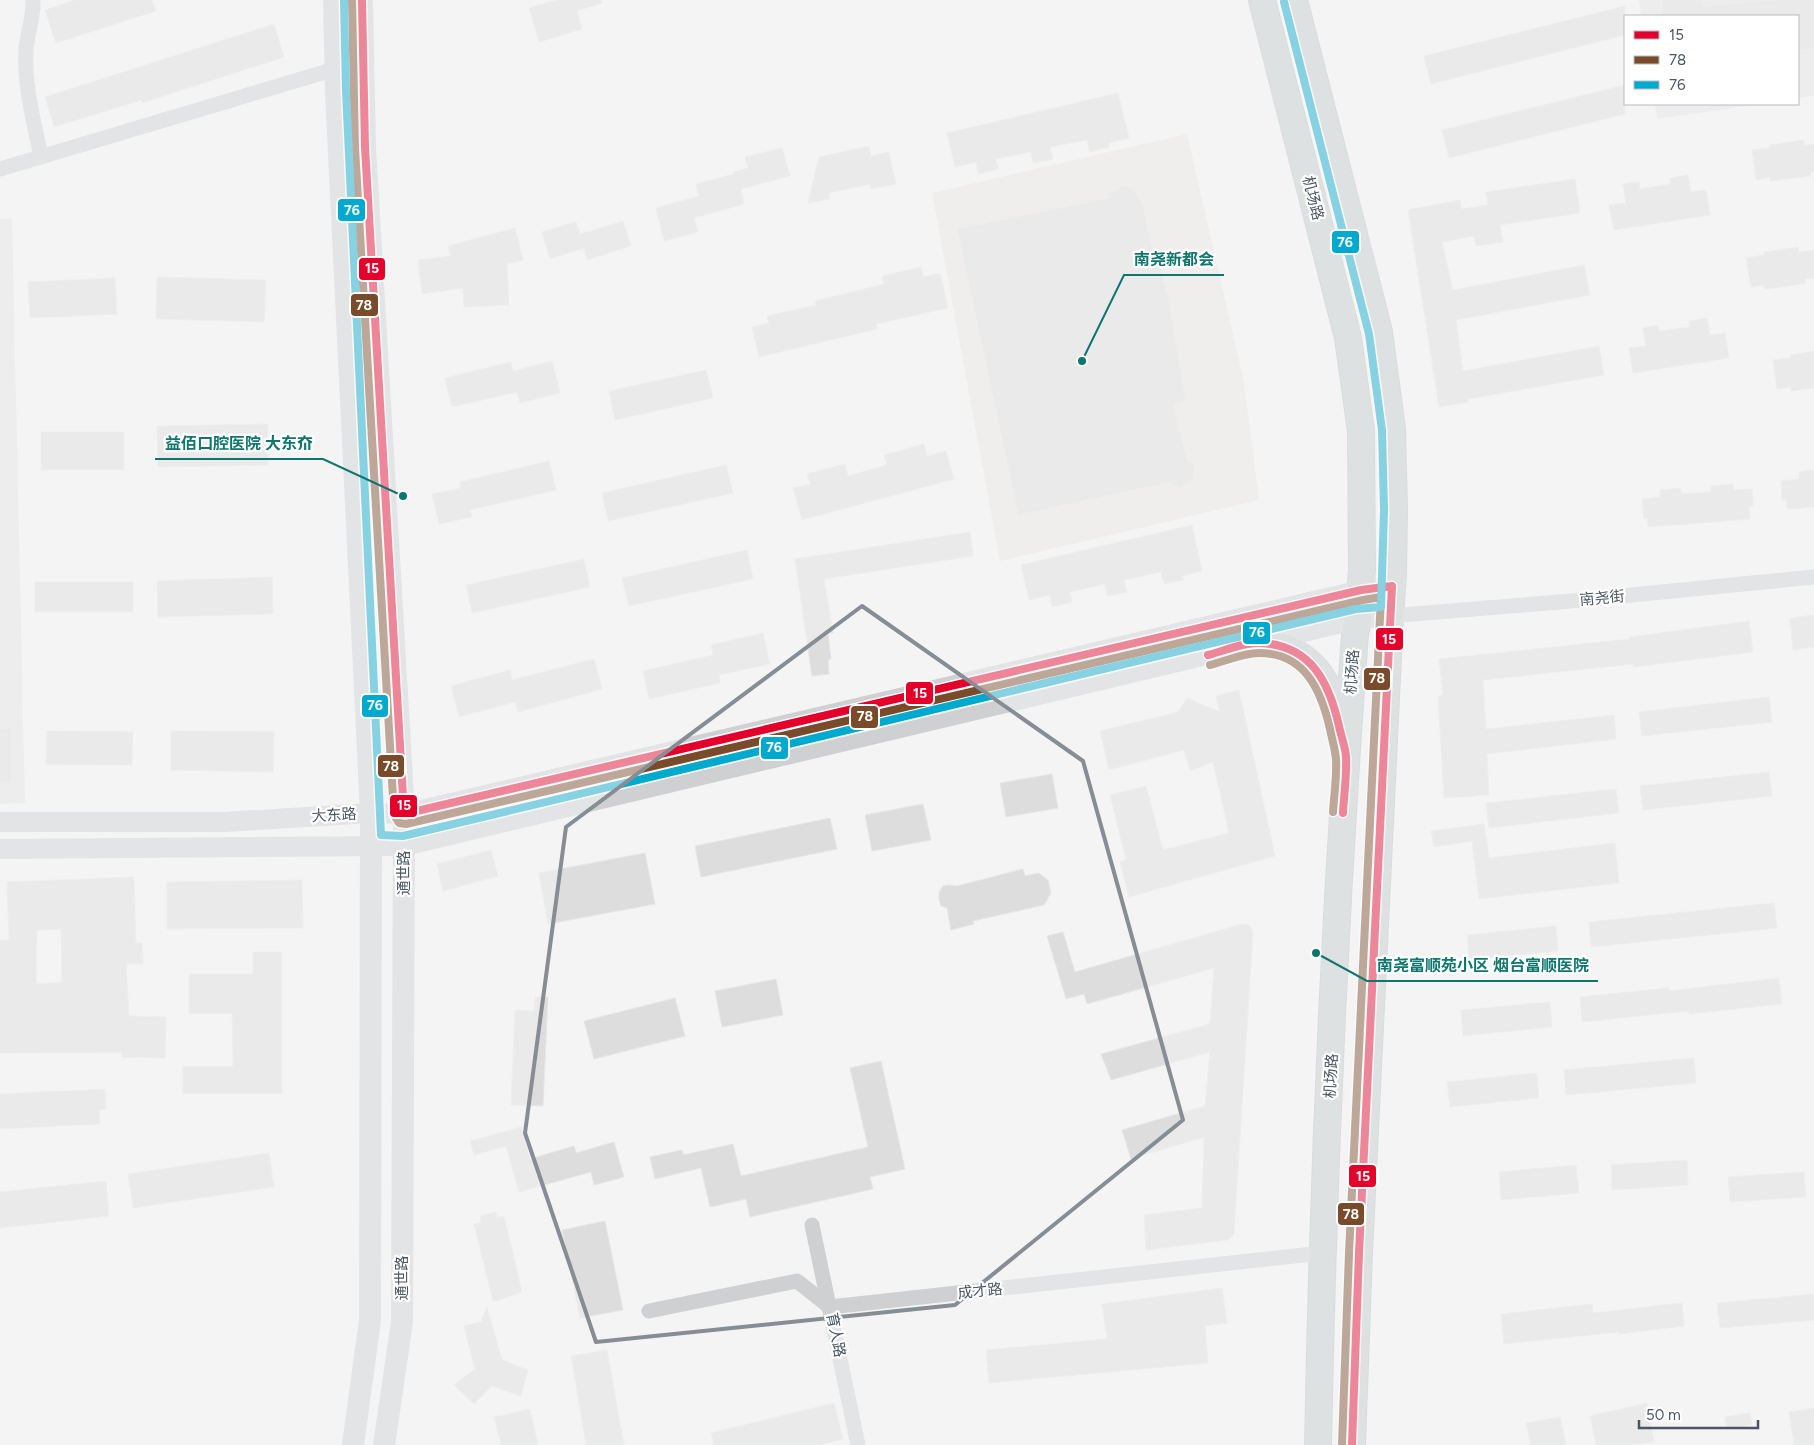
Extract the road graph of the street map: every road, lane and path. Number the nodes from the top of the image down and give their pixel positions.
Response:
1 (34, 0) edge
2 (334, 0) edge
3 (362, 0) edge
4 (1262, 0) edge
5 (1294, 0) edge
6 (335, 70) junction
7 (41, 157) junction
8 (0, 169) edge
9 (1814, 577) edge
10 (1392, 586) junction
11 (1360, 590) junction
12 (1390, 616) junction
13 (1358, 619) junction
14 (1258, 643) junction
15 (1346, 758) junction
16 (371, 813) junction
17 (404, 814) junction
18 (0, 822) edge
19 (371, 845) junction
20 (404, 846) junction
21 (0, 849) edge
22 (812, 1225) dead end
23 (1322, 1253) junction
24 (830, 1307) junction
25 (650, 1311) dead end
26 (353, 1445) edge
27 (384, 1445) edge
28 (858, 1445) edge
29 (1318, 1445) edge
30 (1352, 1445) edge

1 - 7 street
2 - 6 main road
3 - 17 main road, 通世路
4 - 11 highway, 机场路
5 - 10 highway, 机场路
6 - 7 street
6 - 16 main road
7 - 8 street
9 - 12 street, 南尧街
10 - 11 street, 大东路
10 - 12 highway, 机场路
11 - 13 highway, 机场路
11 - 17 street, 大东路
12 - 13 street, 大东路
12 - 30 highway, 机场路
13 - 14 street, 大东路
13 - 15 highway, 机场路
14 - 15 highway
14 - 20 street, 大东路
15 - 23 highway, 机场路
16 - 17 street, 大东路
16 - 18 street, 大东路
16 - 19 main road
17 - 20 main road, 通世路
19 - 20 street, 大东路
19 - 21 street, 大东路
19 - 26 main road
20 - 27 main road, 通世路
22 - 24 street, 育人路
23 - 24 street, 成才路
23 - 29 highway, 机场路
24 - 25 street
24 - 28 street, 育人路

